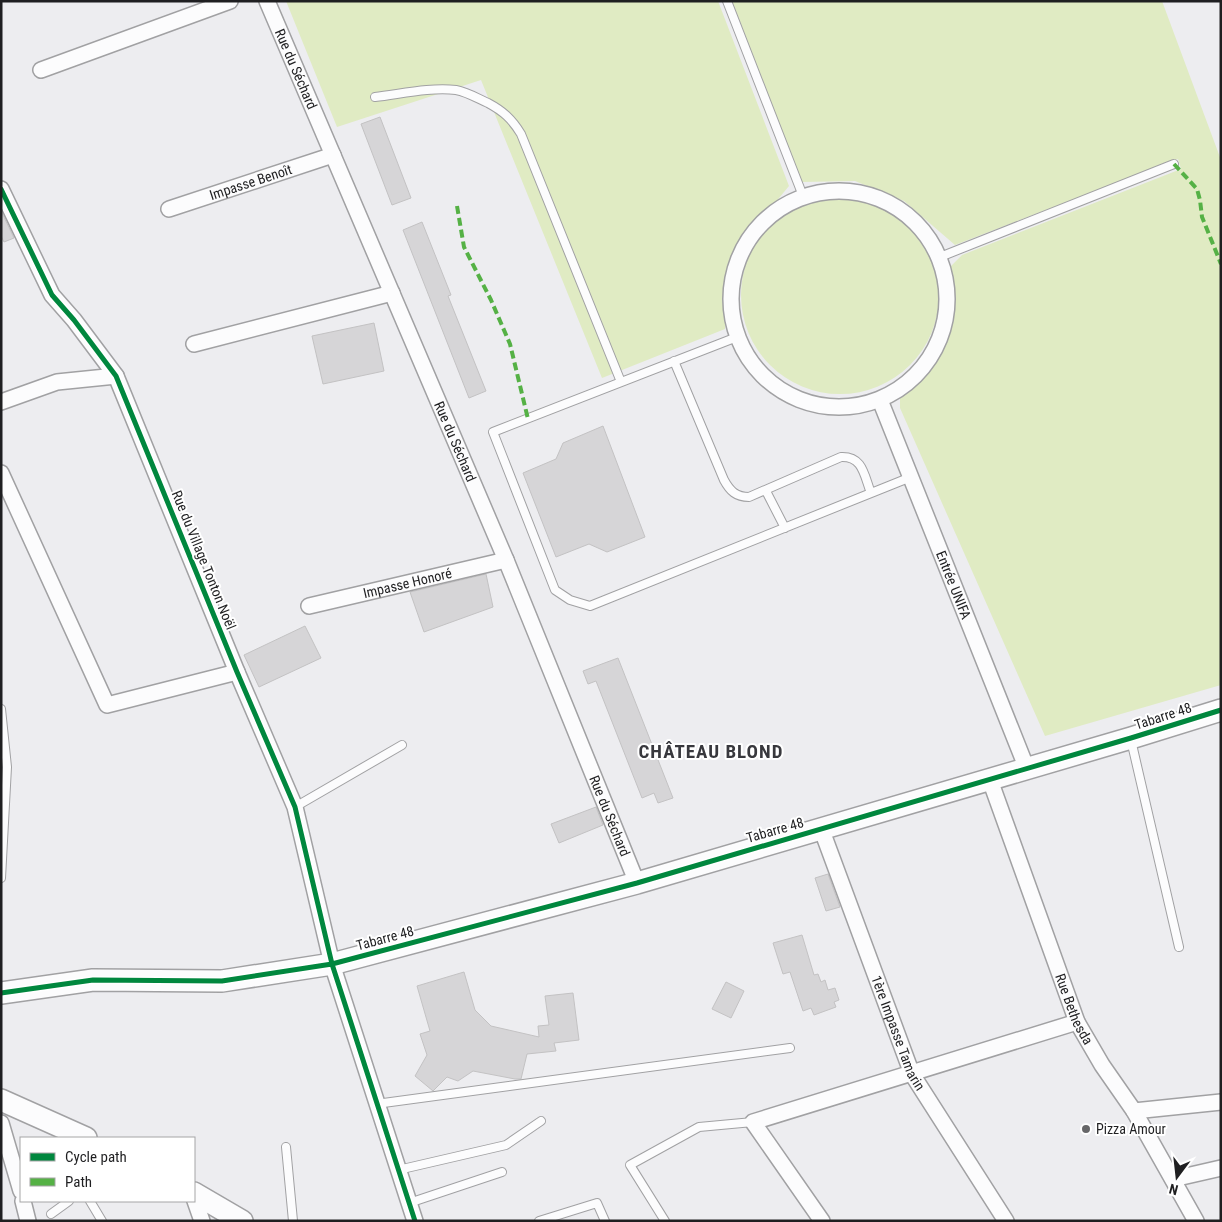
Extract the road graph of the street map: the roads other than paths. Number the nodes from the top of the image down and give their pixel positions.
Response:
1 (230, 1) edge
2 (267, 1) edge
3 (727, 1) edge
4 (41, 70) dead end
5 (375, 98) dead end
6 (333, 155) junction
7 (1174, 164) dead end
8 (1, 189) edge
9 (803, 196) junction
10 (169, 209) dead end
11 (940, 257) junction
12 (392, 293) junction
13 (737, 336) junction
14 (194, 344) dead end
15 (674, 361) junction
16 (116, 376) junction
17 (622, 382) junction
18 (880, 400) junction
19 (1, 402) edge
20 (1, 474) edge
21 (910, 477) junction
22 (766, 490) junction
23 (871, 493) junction
24 (785, 528) junction
25 (506, 560) junction
26 (309, 606) dead end
27 (237, 672) junction
28 (1, 709) edge
29 (1221, 710) edge
30 (1131, 738) junction
31 (402, 745) dead end
32 (1027, 769) junction
33 (990, 780) junction
34 (295, 807) junction
35 (822, 828) junction
36 (1, 878) edge
37 (637, 883) junction
38 (1179, 947) dead end
39 (332, 964) junction
40 (1, 993) edge
41 (1077, 1022) junction
42 (790, 1048) dead end
43 (912, 1074) junction
44 (1, 1100) edge
45 (1221, 1102) edge
46 (376, 1104) junction
47 (1134, 1111) junction
48 (541, 1121) dead end
49 (753, 1122) junction
50 (1, 1123) edge
51 (84, 1137) edge
52 (286, 1147) dead end
53 (1221, 1168) edge
54 (398, 1170) junction
55 (502, 1172) dead end
56 (1173, 1180) junction
57 (20, 1188) edge
58 (195, 1194) edge
59 (195, 1201) edge
60 (23, 1202) edge
61 (68, 1202) edge
62 (91, 1202) edge
63 (409, 1202) junction
64 (51, 1214) dead end
65 (28, 1221) edge
66 (102, 1221) edge
67 (202, 1221) edge
68 (242, 1221) edge
69 (293, 1221) edge
70 (415, 1221) edge
71 (539, 1221) edge
72 (605, 1221) edge
73 (665, 1221) edge
74 (822, 1221) edge
75 (1006, 1221) edge
76 (1196, 1221) edge

1 - 4 street
2 - 6 street, Rue du Séchard
3 - 9 lane
5 - 17 lane
6 - 10 street, Impasse Benoît
6 - 12 street, Rue du Séchard
7 - 11 lane
8 - 16 street, Rue du Village Tonton Noël
9 - 11 street
9 - 13 street
11 - 18 street
12 - 14 street
12 - 25 street, Rue du Séchard
13 - 15 lane
13 - 18 street
15 - 17 lane
15 - 22 lane
16 - 19 street
16 - 27 street, Rue du Village Tonton Noël
17 - 24 lane
18 - 21 street, Entrée UNIFA
20 - 27 street
21 - 23 lane
21 - 32 street, Entrée UNIFA
22 - 23 lane
22 - 24 lane
23 - 24 lane
25 - 26 street, Impasse Honoré
25 - 37 street, Rue du Séchard
27 - 34 street, Rue du Village Tonton Noël
28 - 36 lane
29 - 30 street, Tabarre 48
30 - 32 street, Tabarre 48
30 - 38 lane
31 - 34 lane
32 - 33 street, Tabarre 48
33 - 35 street, Tabarre 48
33 - 41 street, Rue Bethesda
34 - 39 street, Rue du Village Tonton Noël
35 - 37 street, Tabarre 48
35 - 43 street, 1ère Impasse Tamarin
37 - 39 street, Tabarre 48
39 - 40 street, Tabarre 48
39 - 46 street
41 - 43 street
41 - 47 street, Rue Bethesda
42 - 46 lane
43 - 49 street
43 - 75 street, 1ère Impasse Tamarin
44 - 51 street
45 - 47 street
46 - 54 street
47 - 56 street, Rue Bethesda
48 - 54 lane
49 - 73 lane
49 - 74 street
50 - 57 street
52 - 69 lane
53 - 56 street
54 - 63 street
55 - 63 lane
56 - 76 street, Rue Bethesda
58 - 68 street
59 - 67 street
60 - 65 street
61 - 64 lane
62 - 66 lane
63 - 70 street
71 - 72 lane

